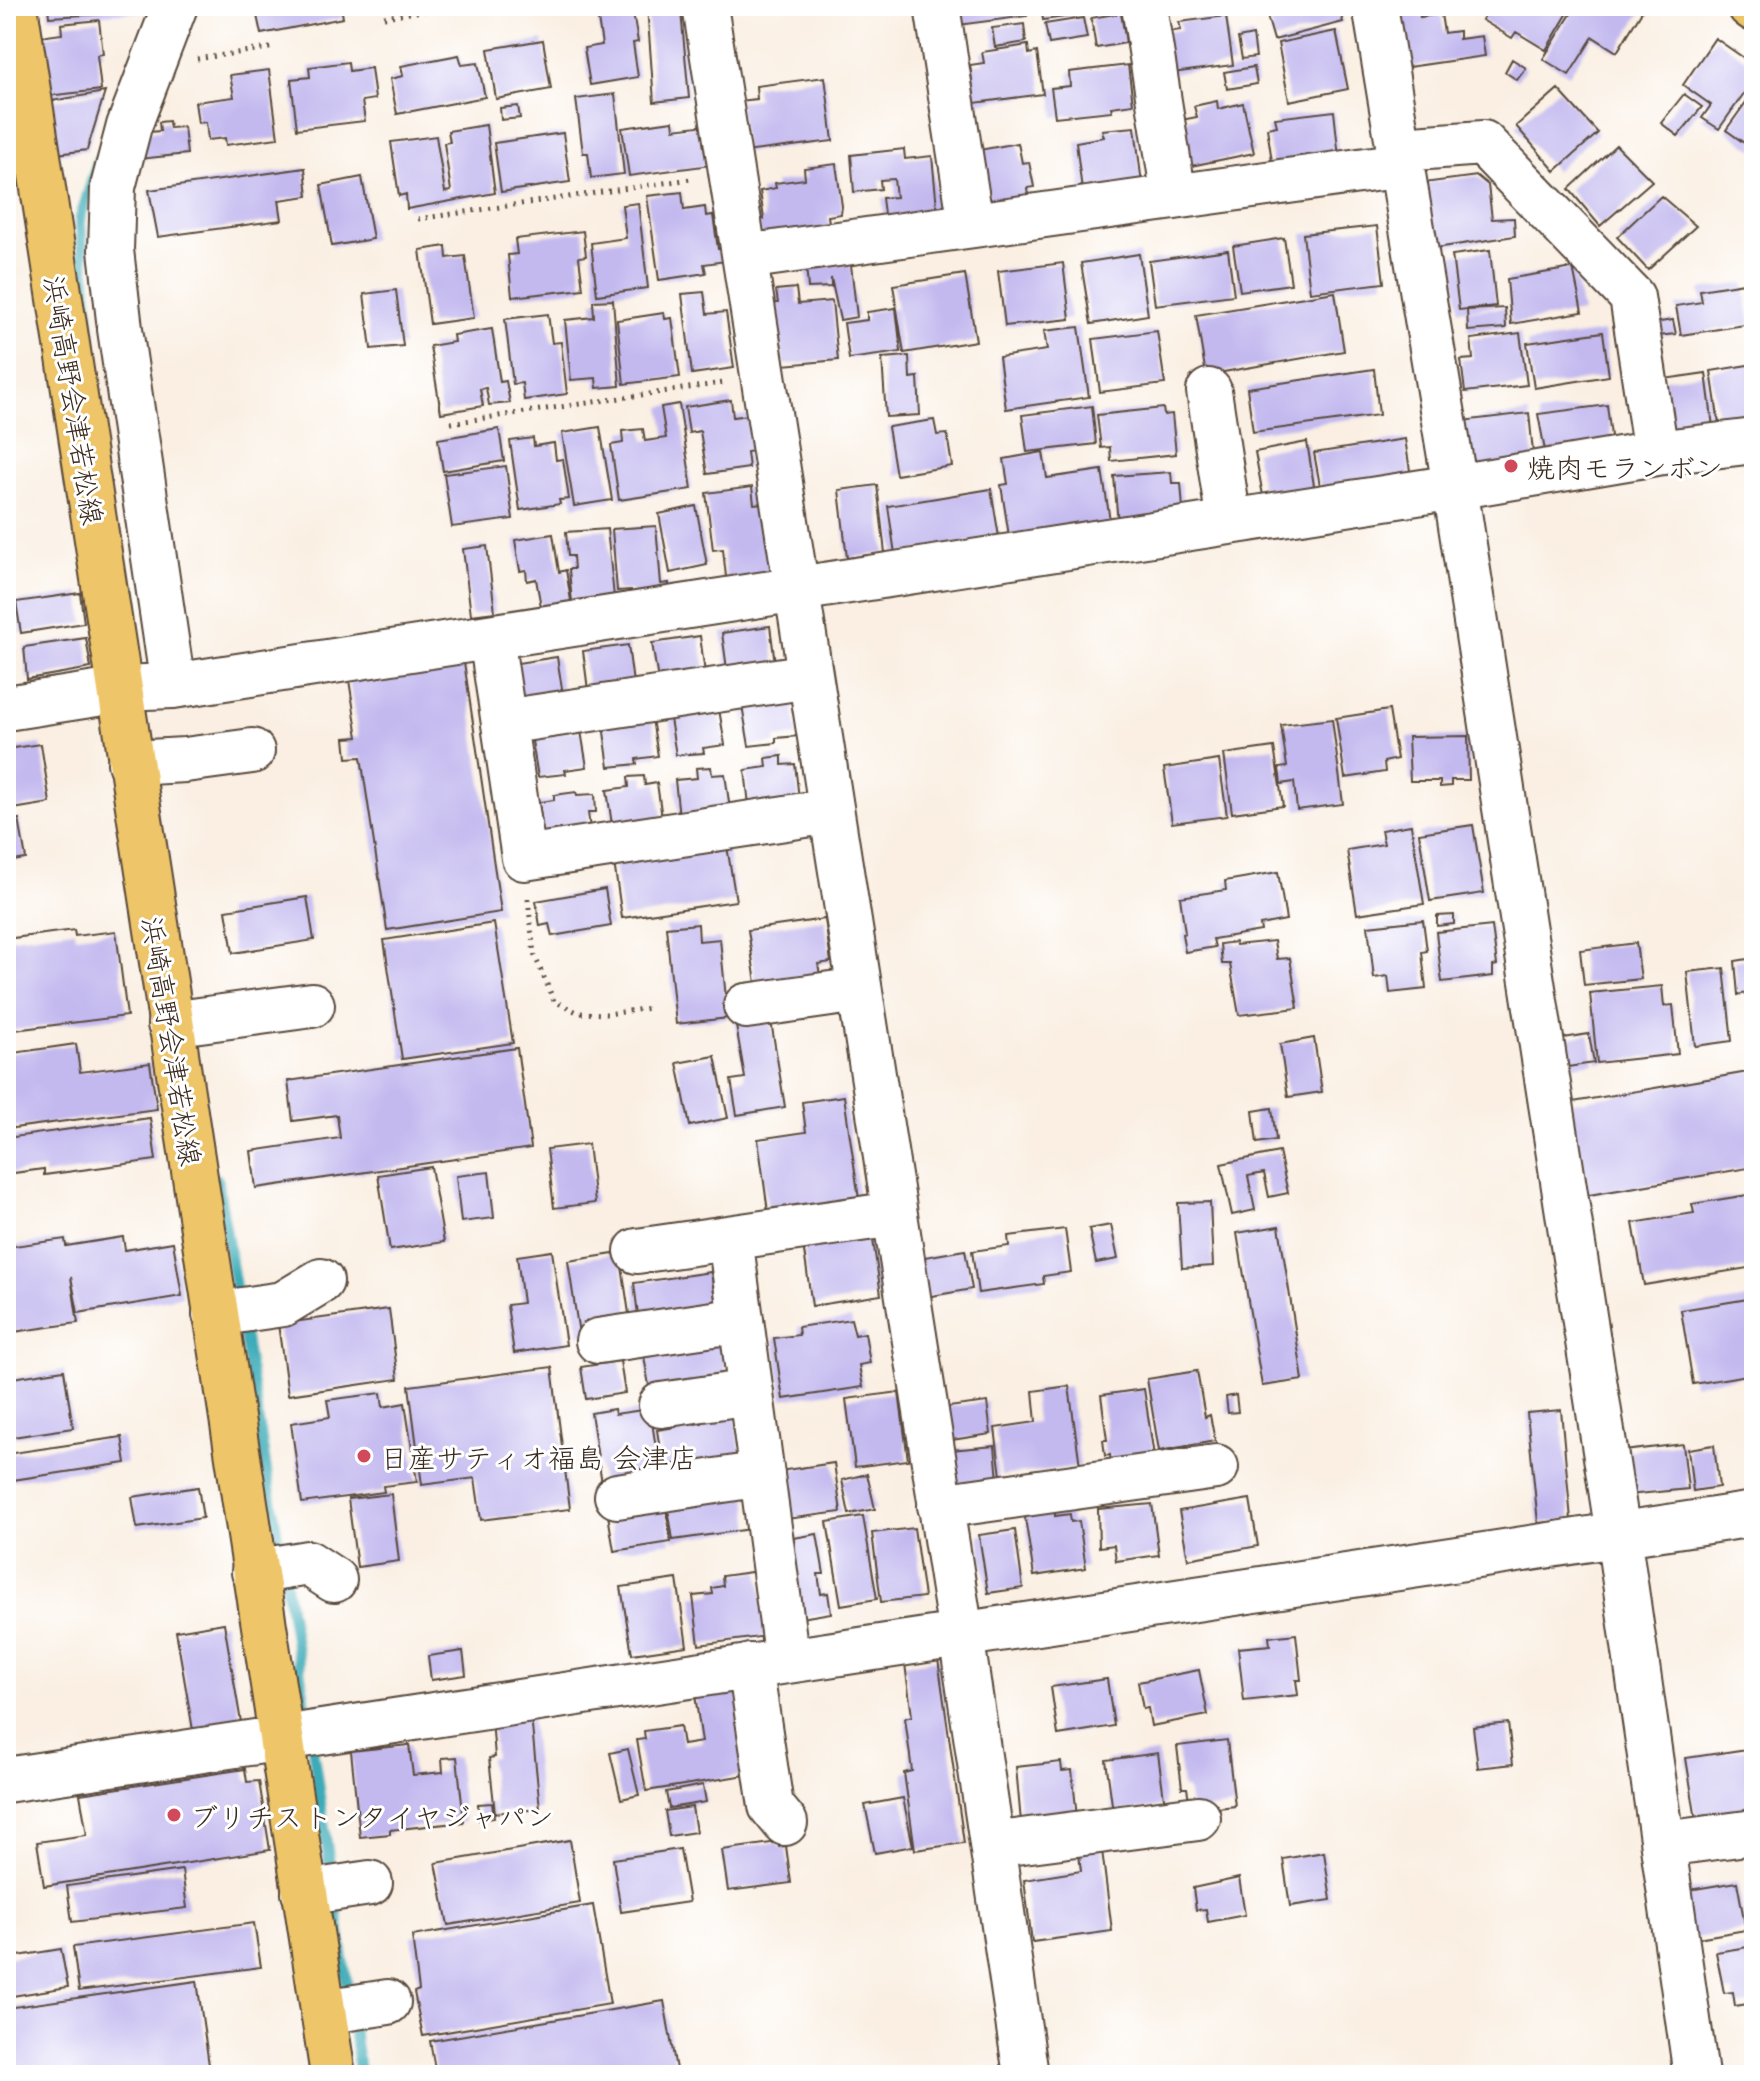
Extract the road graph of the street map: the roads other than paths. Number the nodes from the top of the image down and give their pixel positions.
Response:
1 (15, 6) edge
2 (175, 6) edge
3 (705, 6) edge
4 (937, 6) edge
5 (1144, 6) edge
6 (1375, 6) edge
7 (1401, 157) junction
8 (1174, 197) junction
9 (971, 225) junction
10 (745, 257) junction
11 (1209, 391) dead end
12 (1754, 441) edge
13 (1656, 453) junction
14 (1455, 487) junction
15 (1229, 522) junction
16 (796, 589) junction
17 (491, 637) junction
18 (810, 676) junction
19 (173, 686) junction
20 (118, 688) junction
21 (6, 708) edge
22 (504, 722) junction
23 (252, 751) dead end
24 (130, 763) junction
25 (831, 811) junction
26 (859, 990) junction
27 (312, 1005) dead end
28 (746, 1006) dead end
29 (170, 1024) junction
30 (895, 1214) junction
31 (730, 1238) junction
32 (637, 1251) dead end
33 (321, 1281) dead end
34 (215, 1314) junction
35 (741, 1320) junction
36 (598, 1341) dead end
37 (751, 1392) junction
38 (661, 1405) dead end
39 (1216, 1467) dead end
40 (762, 1474) junction
41 (617, 1496) dead end
42 (940, 1506) junction
43 (1754, 1514) edge
44 (1618, 1534) junction
45 (254, 1572) junction
46 (321, 1572) dead end
47 (961, 1634) junction
48 (769, 1663) junction
49 (302, 1735) junction
50 (6, 1780) edge
51 (1198, 1818) dead end
52 (785, 1823) dead end
53 (1754, 1832) edge
54 (1664, 1844) junction
55 (992, 1845) junction
56 (361, 1884) dead end
57 (304, 1893) junction
58 (333, 2075) edge
59 (1026, 2075) edge
60 (1696, 2075) edge

1 - 20 main road, 浜崎高野会津若松線
2 - 19 street
3 - 10 street
4 - 9 street
5 - 8 street
6 - 7 street
7 - 8 street
7 - 13 street
7 - 14 street
8 - 9 street
9 - 10 street
10 - 16 street
11 - 15 street
12 - 13 street
13 - 14 street
14 - 15 street
14 - 44 street
15 - 16 street
16 - 17 street
16 - 18 street
17 - 19 street
17 - 22 street
18 - 22 street
18 - 25 street
19 - 20 street
20 - 21 street
20 - 24 main road, 浜崎高野会津若松線
22 - 25 street
23 - 24 street
24 - 29 main road, 浜崎高野会津若松線
25 - 26 street
26 - 28 street
26 - 30 street
27 - 29 street
29 - 34 main road, 浜崎高野会津若松線
30 - 31 street
30 - 42 street
31 - 32 street
31 - 35 street
33 - 34 street
34 - 45 main road, 浜崎高野会津若松線
35 - 36 street
35 - 37 street
37 - 38 street
37 - 40 street
39 - 42 street
40 - 41 street
40 - 48 street
42 - 47 street
43 - 44 street
44 - 47 street
44 - 54 street
45 - 46 street
45 - 49 main road, 浜崎高野会津若松線
47 - 48 street
47 - 55 street
48 - 49 street
48 - 52 street
49 - 50 street
49 - 57 main road, 浜崎高野会津若松線
51 - 55 street
53 - 54 street
54 - 60 street
55 - 59 street
56 - 57 street
57 - 58 main road, 浜崎高野会津若松線

